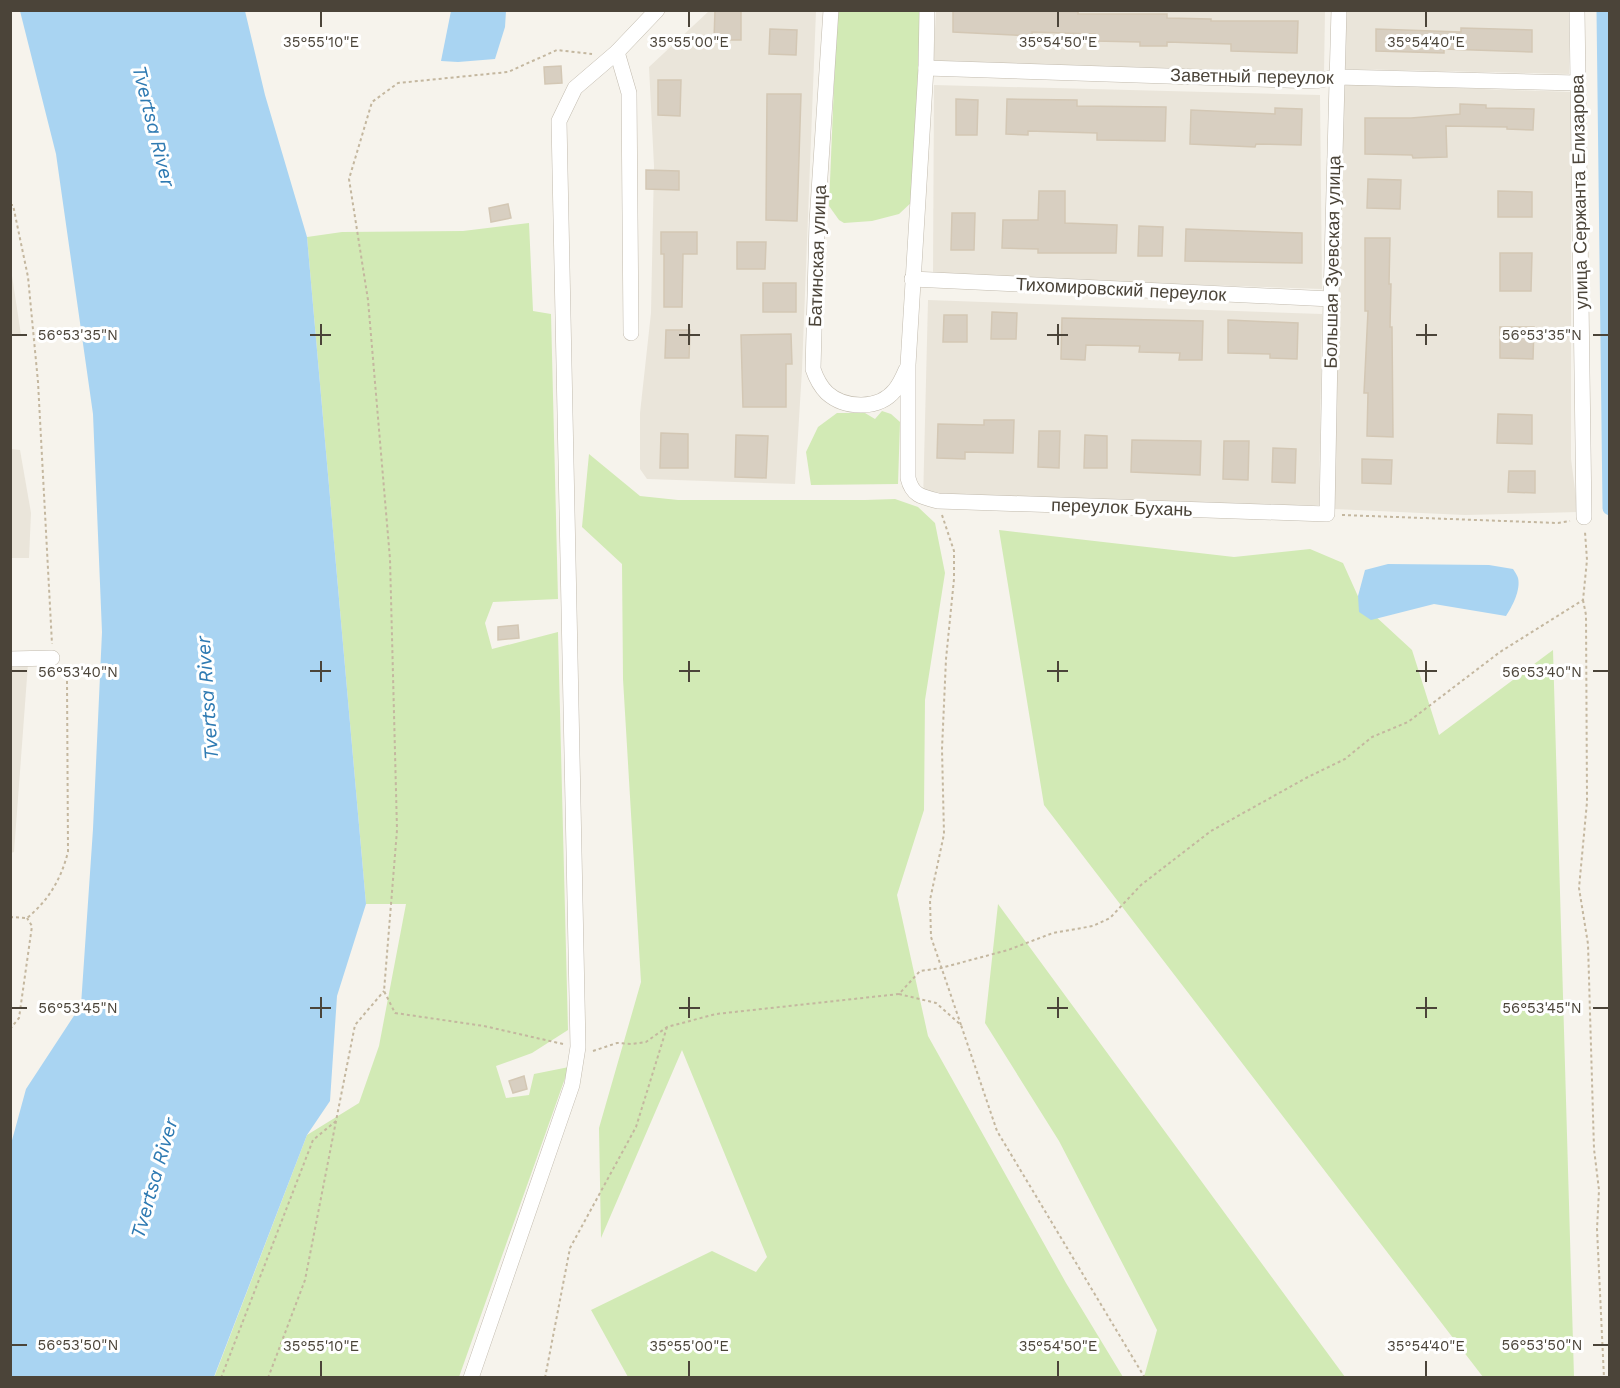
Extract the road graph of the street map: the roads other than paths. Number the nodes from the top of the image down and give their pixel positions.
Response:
1 (657, 10) edge
2 (831, 10) edge
3 (927, 10) edge
4 (1340, 10) edge
5 (1577, 10) edge
6 (640, 18) edge
7 (614, 54) junction
8 (926, 68) junction
9 (1337, 77) junction
10 (1577, 83) junction
11 (912, 279) junction
12 (1330, 299) junction
13 (631, 333) dead end
14 (908, 365) junction
15 (918, 497) joint
16 (1327, 514) joint
17 (1584, 518) road end
18 (52, 658) road end
19 (10, 659) edge
20 (471, 1377) edge

1 - 6 street
2 - 14 street, Батинская улица
3 - 8 street, Батинская улица
4 - 9 street, Большая Зуевская улица
5 - 10 street, улица Сержанта Елизарова
6 - 7 street
7 - 13 street
7 - 20 street
8 - 9 street, Заветный переулок
8 - 11 street, Батинская улица
9 - 10 street, Заветный переулок
9 - 12 street, Большая Зуевская улица
10 - 17 street, улица Сержанта Елизарова
11 - 12 street, Тихомировский переулок
11 - 14 street, Батинская улица
12 - 16 street, Большая Зуевская улица
14 - 15 street, Батинская улица
15 - 16 street, переулок Бухань
18 - 19 street

